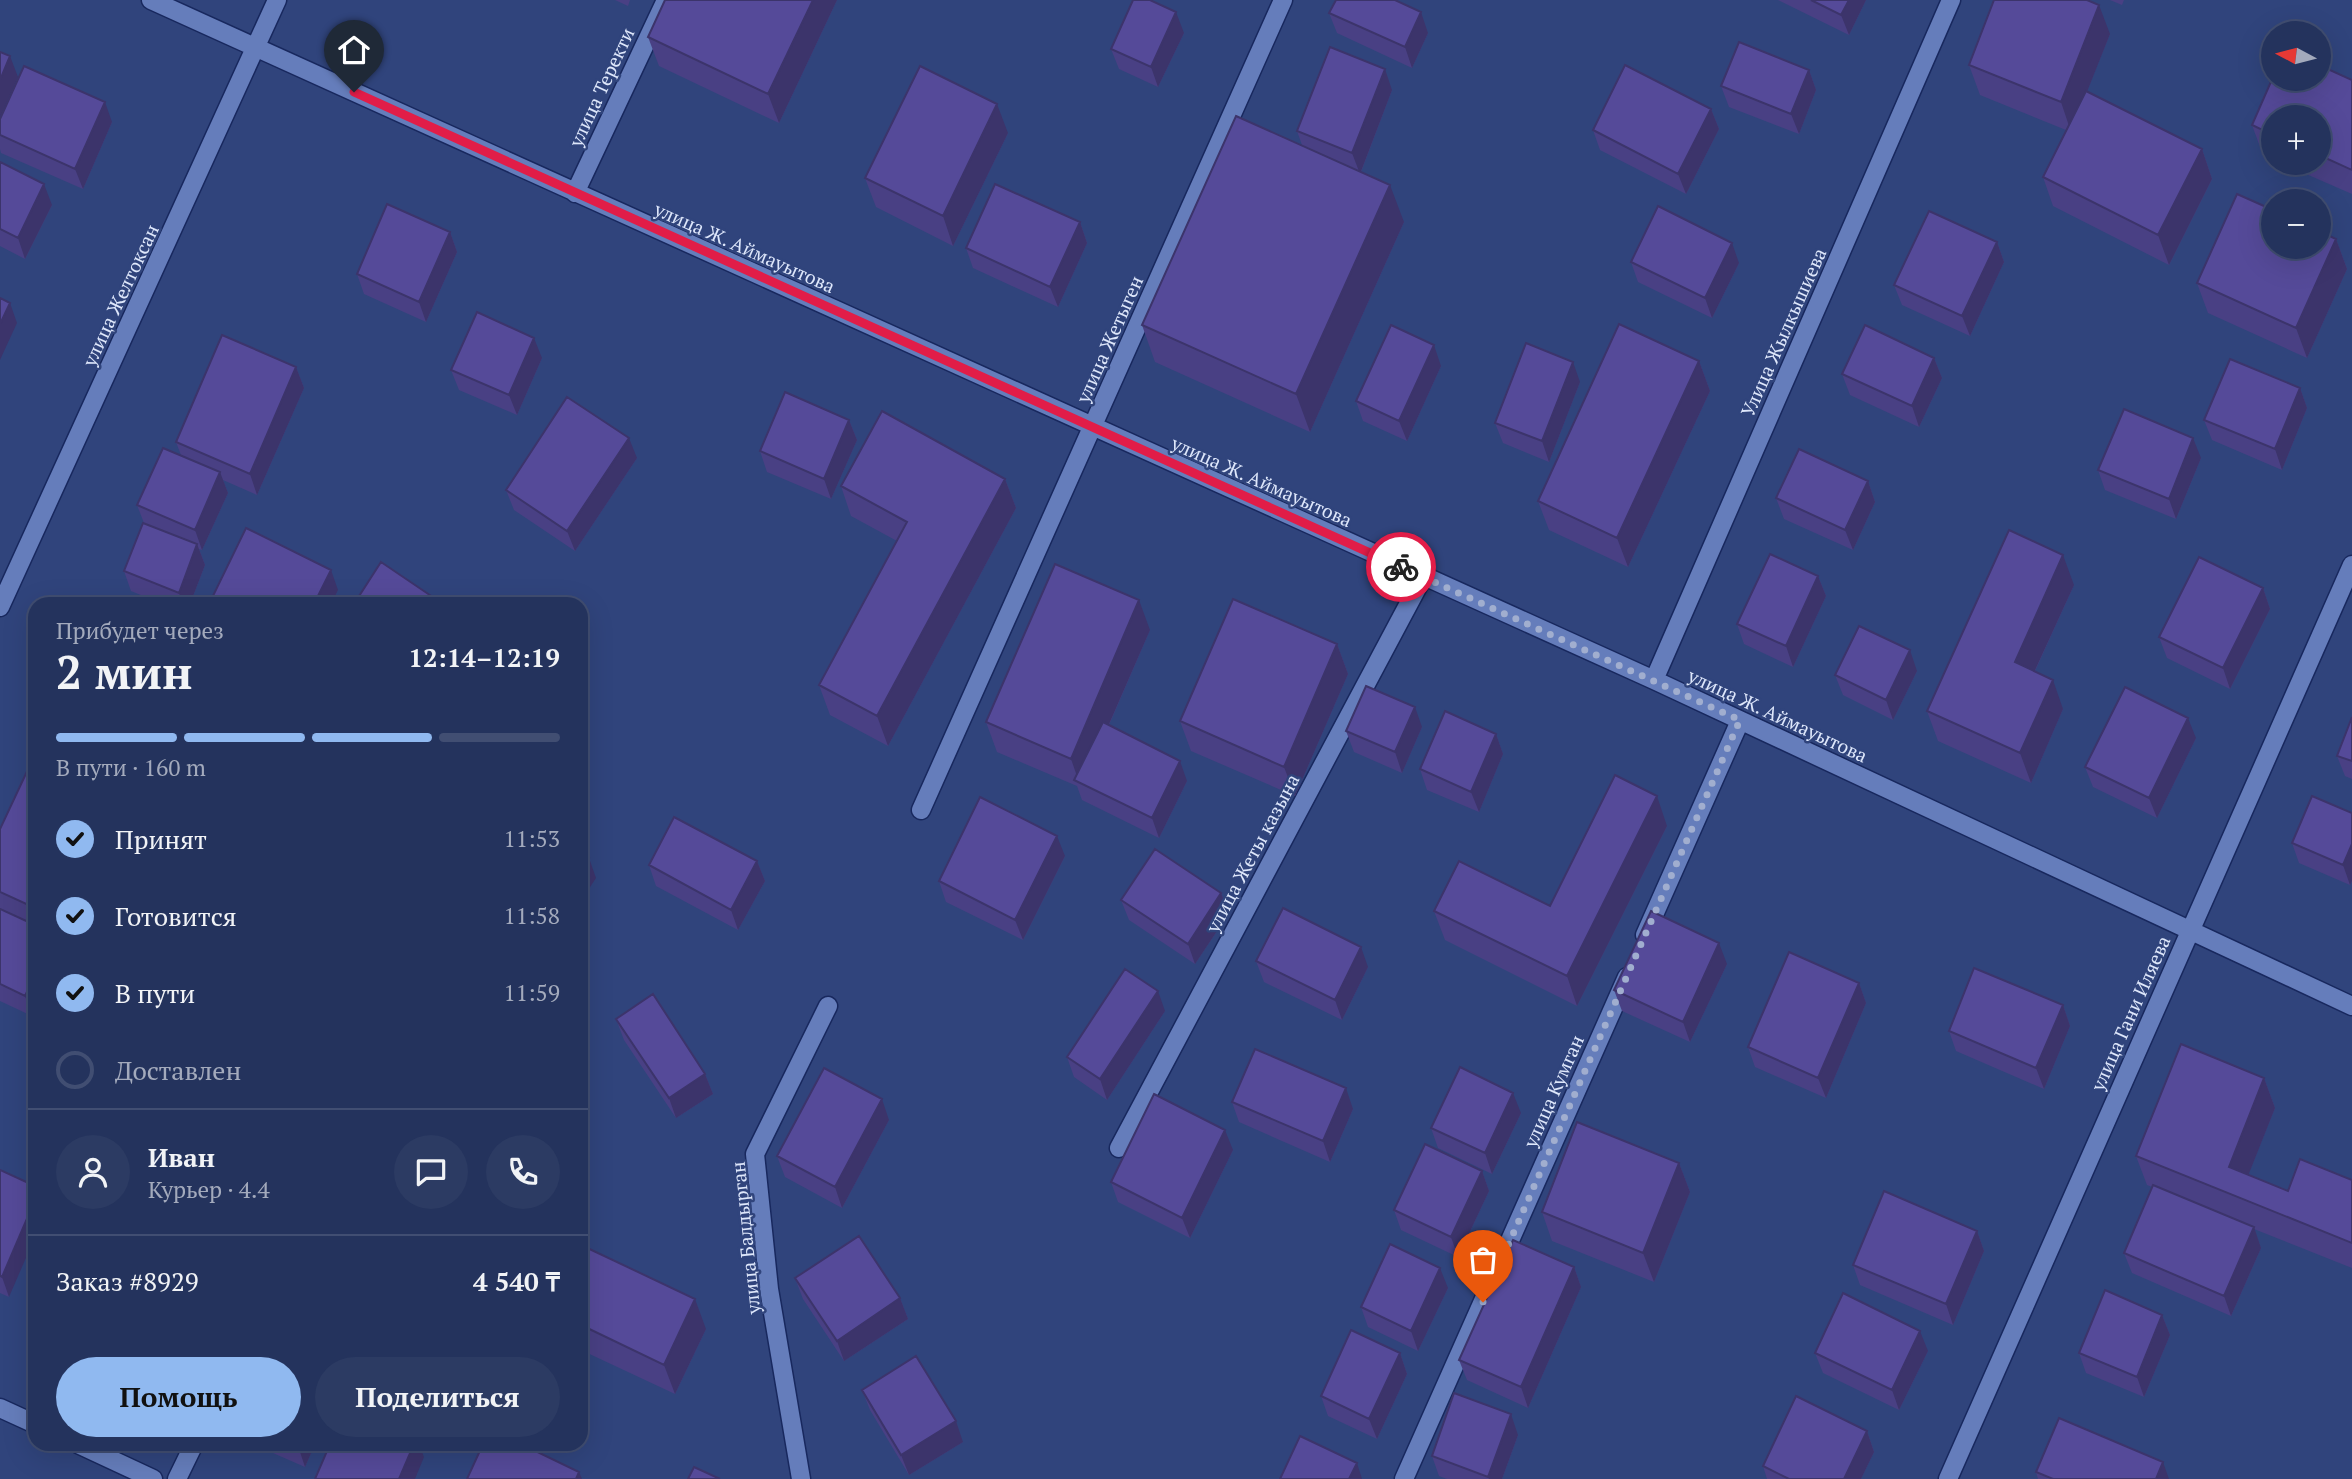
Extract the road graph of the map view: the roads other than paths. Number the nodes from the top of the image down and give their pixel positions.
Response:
1 (151, 0) edge
2 (277, 0) edge
3 (666, 0) edge
4 (1283, 0) edge
5 (1951, 0) edge
6 (256, 47) junction
7 (575, 193) junction
8 (1093, 427) junction
9 (2352, 565) edge
10 (1423, 577) junction
11 (0, 607) edge
12 (1654, 680) junction
13 (1740, 720) junction
14 (921, 810) dead end
15 (2189, 931) junction
16 (828, 1006) dead end
17 (2352, 1006) edge
18 (1119, 1149) dead end
19 (0, 1408) edge
20 (28, 1421) edge
21 (93, 1451) edge
22 (191, 1451) edge
23 (153, 1479) edge
24 (177, 1479) edge
25 (801, 1479) edge
26 (1405, 1479) edge
27 (1948, 1479) edge

1 - 6 street, улица Ж. Аймауытова
2 - 6 street, улица Желтоксан
3 - 7 street, улица Теректи
4 - 8 street, улица Жетыген
5 - 12 street, Улица Жылкышиева
6 - 7 street, улица Ж. Аймауытова
6 - 11 street, улица Желтоксан
7 - 8 street, улица Ж. Аймауытова
8 - 10 street, улица Ж. Аймауытова
8 - 14 street, улица Жетыген
9 - 15 street, улица Гани Иляева
10 - 12 street, улица Ж. Аймауытова
10 - 18 street, улица Жеты казына
12 - 13 street, улица Ж. Аймауытова
13 - 15 street, улица Ж. Аймауытова
13 - 26 street, улица Кумган
15 - 17 street, улица Ж. Аймауытова
15 - 27 street, улица Гани Иляева
16 - 25 street, улица Балдырган
19 - 20 street
21 - 23 street
22 - 24 street

